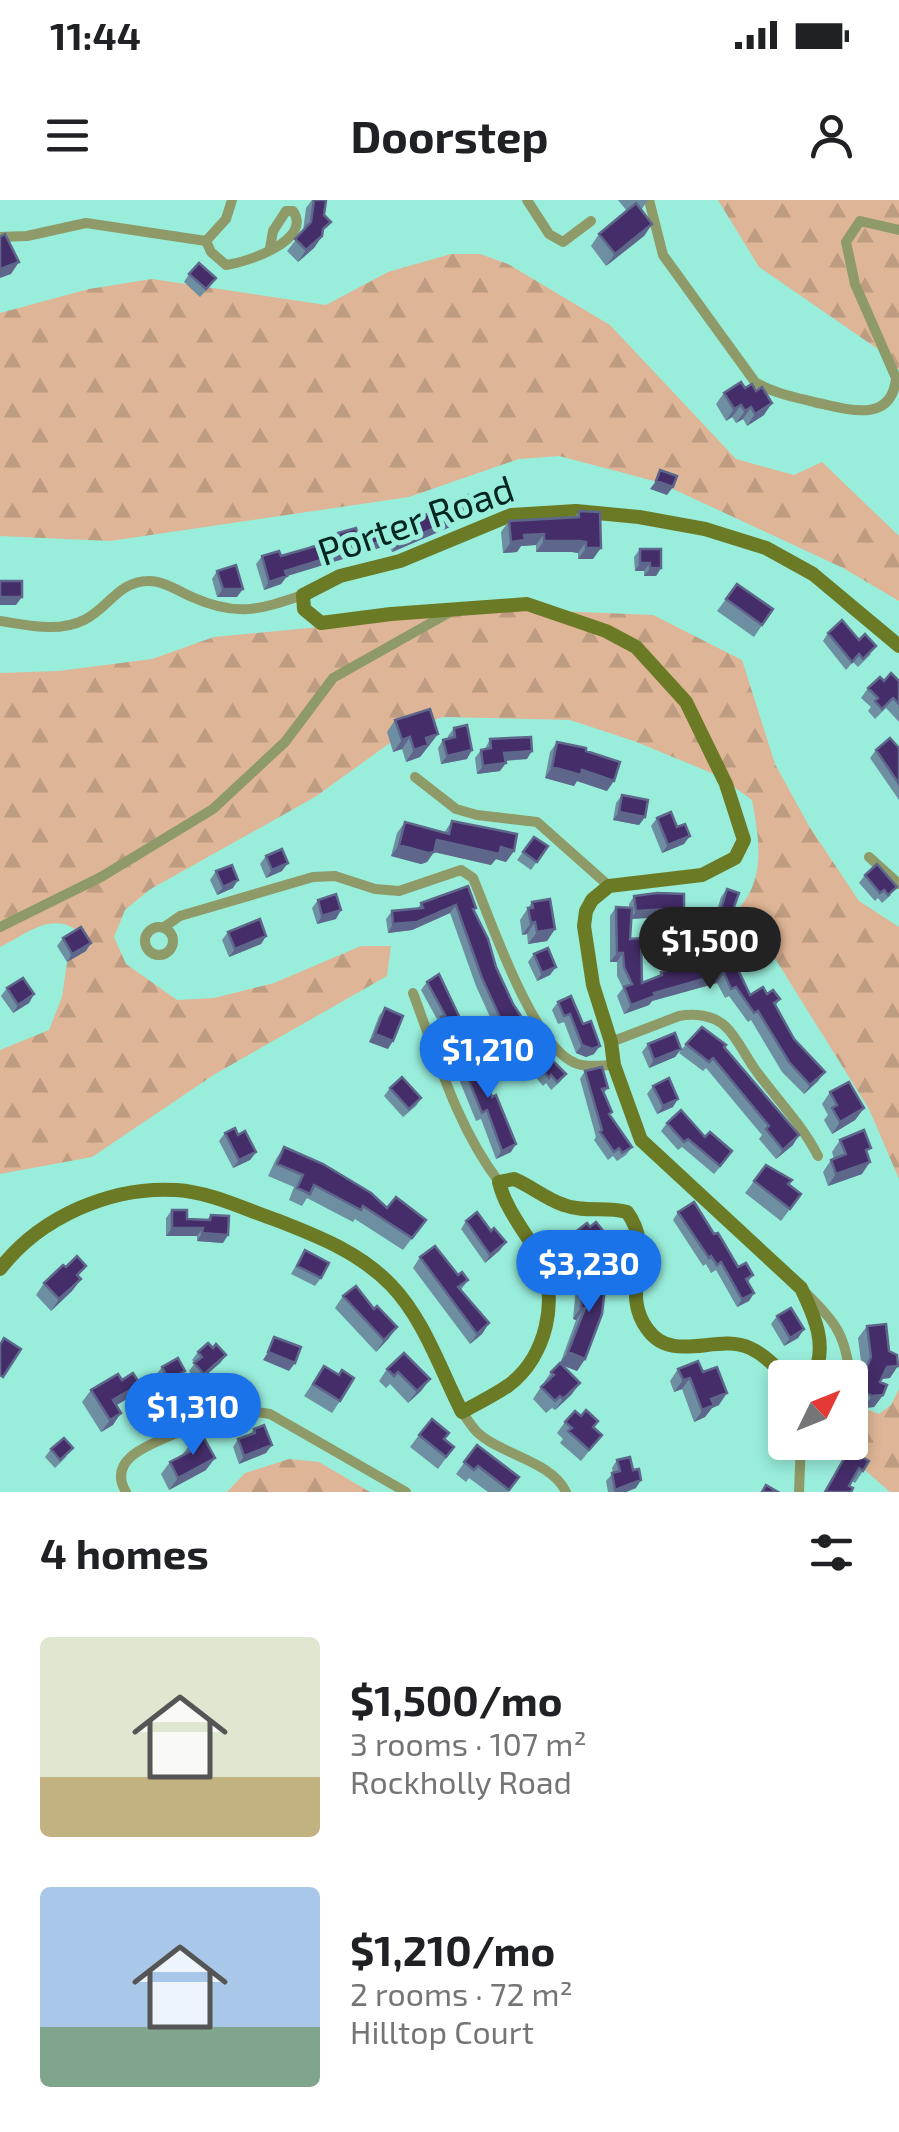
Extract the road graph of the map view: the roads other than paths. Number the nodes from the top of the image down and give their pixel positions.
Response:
1 (232, 200) edge
2 (527, 200) edge
3 (649, 200) edge
4 (591, 221) dead end
5 (899, 230) edge
6 (0, 237) edge
7 (206, 241) junction
8 (270, 248) dead end
9 (303, 595) junction
10 (455, 609) junction
11 (0, 621) edge
12 (897, 642) edge
13 (415, 776) dead end
14 (868, 857) dead end
15 (899, 884) edge
16 (609, 886) junction
17 (0, 927) edge
18 (164, 927) dead end
19 (413, 992) dead end
20 (611, 1042) junction
21 (614, 1065) junction
22 (818, 1156) dead end
23 (498, 1182) junction
24 (0, 1269) edge
25 (800, 1288) junction
26 (769, 1360) edge
27 (819, 1360) edge
28 (849, 1360) edge
29 (462, 1412) junction
30 (800, 1460) edge
31 (126, 1492) edge
32 (406, 1492) edge
33 (566, 1492) edge
34 (799, 1492) edge

1 - 7 street
2 - 4 street
3 - 5 street
6 - 7 street
7 - 8 street
9 - 10 street
9 - 11 street, Porter Road
9 - 12 street, Porter Road
10 - 16 street
10 - 17 street
13 - 16 street
14 - 15 street
16 - 20 street
18 - 21 street
19 - 23 street
20 - 21 street
20 - 22 street
21 - 25 street
23 - 26 street
23 - 29 street
24 - 29 street
25 - 27 street
25 - 28 street
29 - 33 street
30 - 34 street
31 - 32 street

